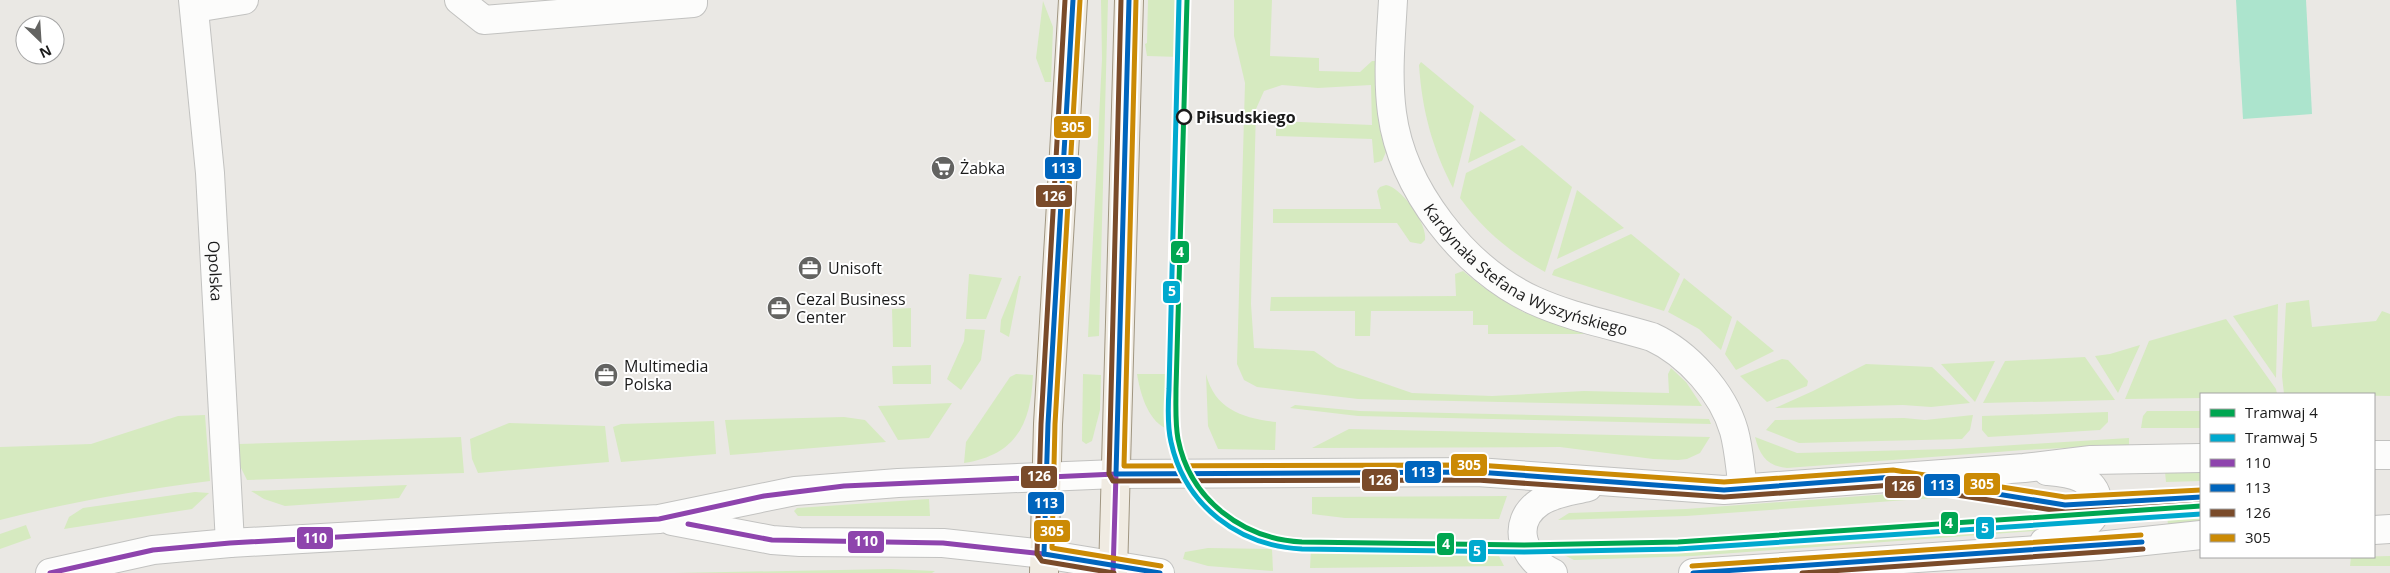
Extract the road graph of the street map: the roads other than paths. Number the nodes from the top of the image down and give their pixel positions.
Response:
1 (244, 0) edge
2 (460, 0) edge
3 (693, 0) edge
4 (1073, 0) edge
5 (1129, 0) edge
6 (1393, 0) edge
7 (194, 4) edge
8 (2375, 455) edge
9 (2390, 455) edge
10 (2200, 458) edge
11 (2024, 468) junction
12 (1116, 474) junction
13 (1046, 477) junction
14 (1607, 482) junction
15 (1742, 488) junction
16 (658, 519) junction
17 (2390, 529) edge
18 (2375, 530) edge
19 (2200, 535) edge
20 (230, 544) junction
21 (1999, 552) junction
22 (1044, 564) edge
23 (1113, 570) edge
24 (50, 573) edge
25 (1160, 573) edge
26 (1553, 573) edge
27 (1694, 573) edge

1 - 7 street
2 - 3 street
4 - 13 main road
5 - 12 main road
6 - 15 street, Kardynała Stefana Wyszyńskiego
7 - 20 street, Opolska
8 - 9 street
10 - 11 street
11 - 15 street
11 - 21 street
12 - 13 street
12 - 14 street
12 - 23 main road
13 - 16 street
13 - 22 main road
14 - 15 street
14 - 26 street
16 - 20 street
16 - 22 street
17 - 18 street
19 - 21 street
20 - 24 street
21 - 27 street
22 - 23 street
23 - 25 street

